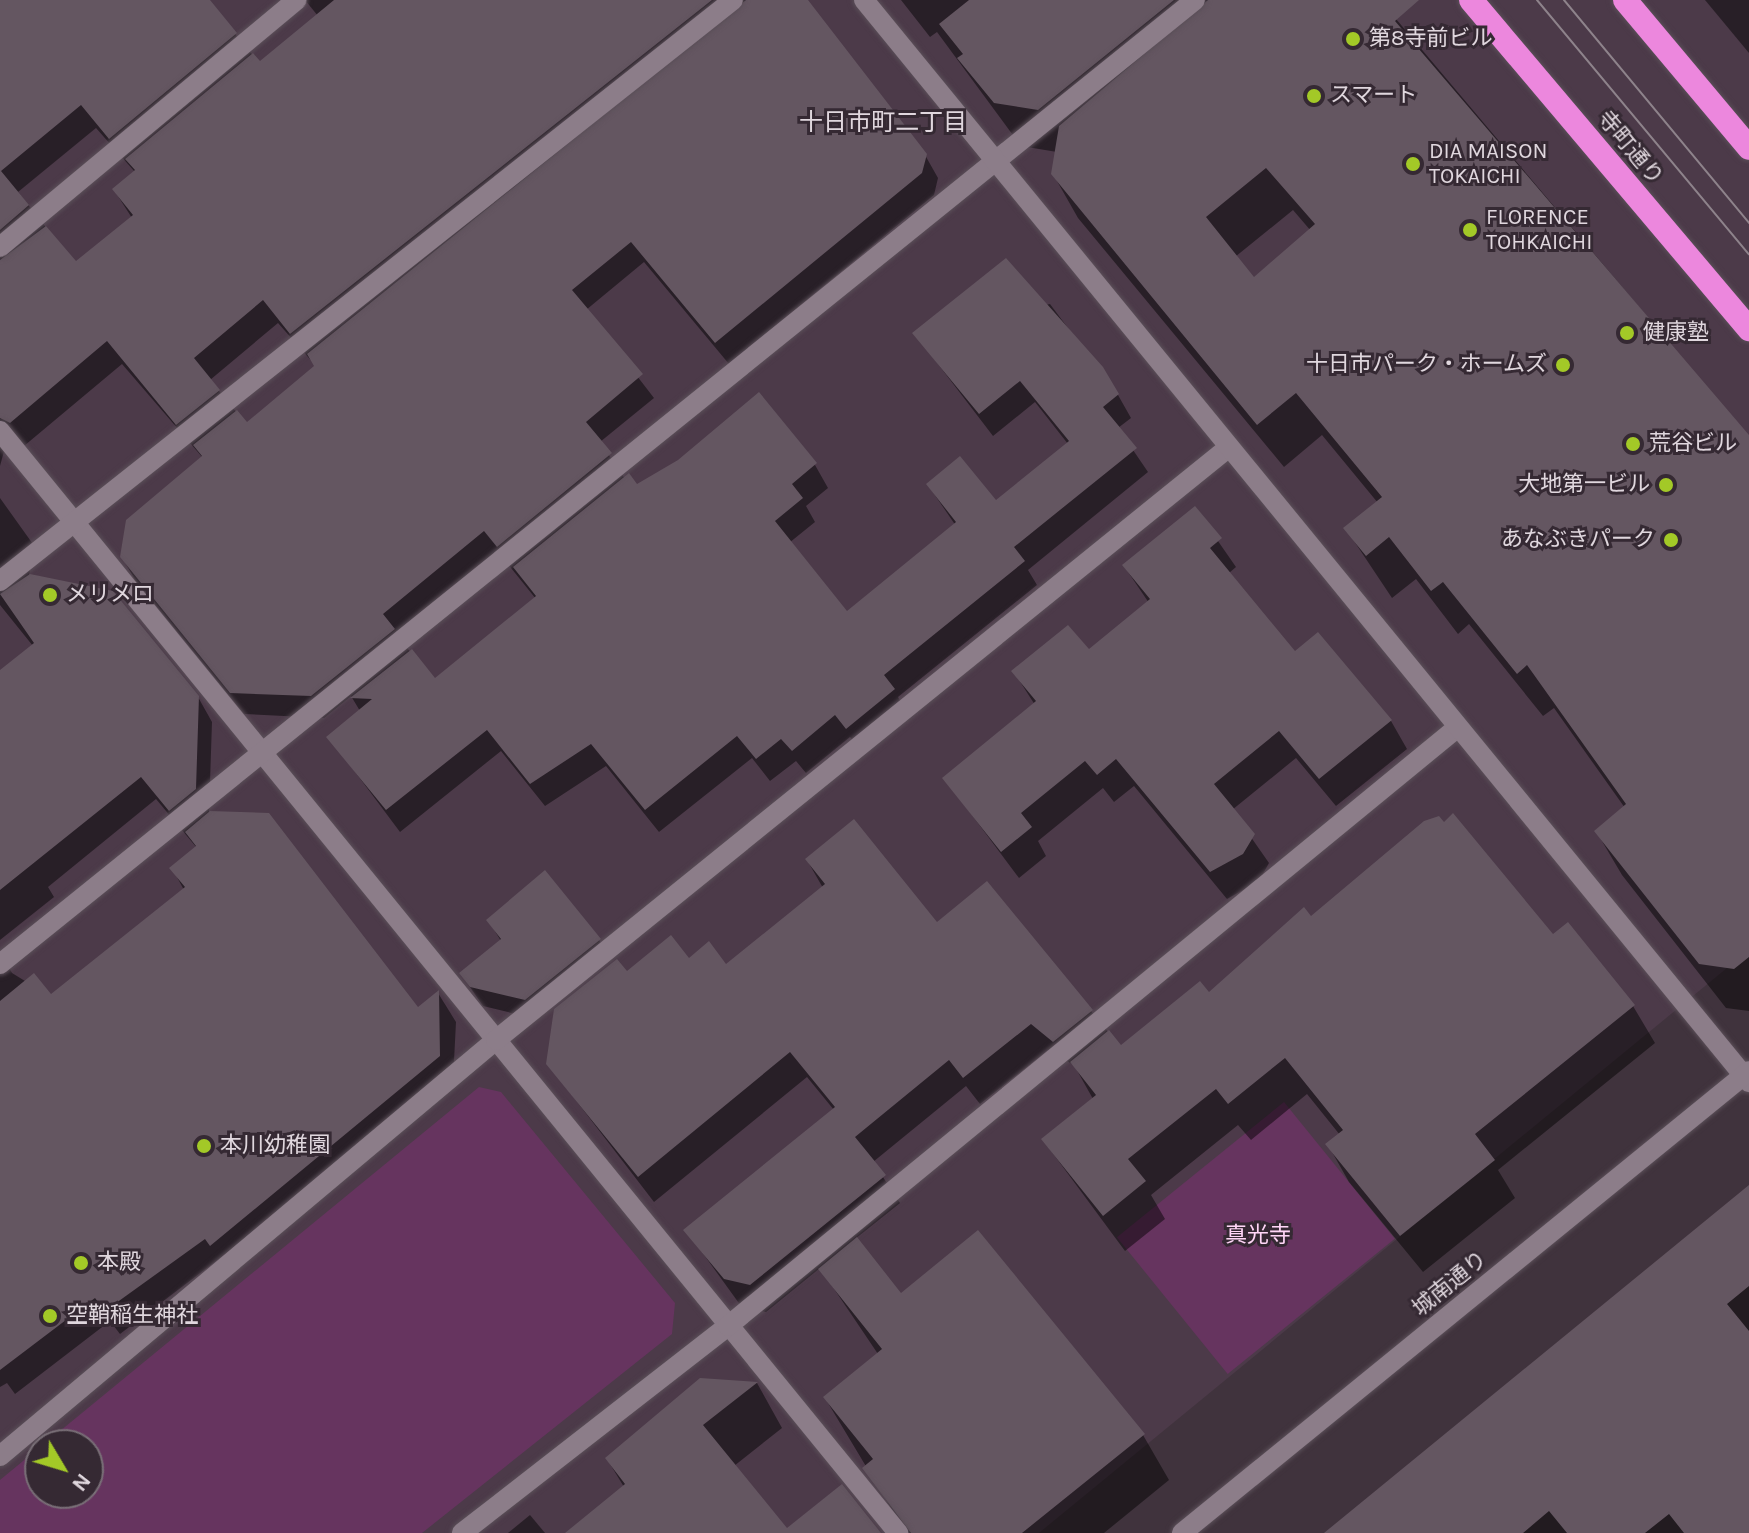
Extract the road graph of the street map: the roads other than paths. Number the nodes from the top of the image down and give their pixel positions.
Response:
1 (296, 0) edge
2 (733, 0) edge
3 (864, 0) edge
4 (1195, 0) edge
5 (1471, 0) edge
6 (1625, 0) edge
7 (1749, 148) edge
8 (993, 158) junction
9 (0, 247) edge
10 (1749, 329) edge
11 (0, 431) edge
12 (1229, 447) junction
13 (74, 521) junction
14 (0, 581) edge
15 (1458, 727) junction
16 (262, 757) junction
17 (0, 964) edge
18 (496, 1040) junction
19 (1747, 1076) edge
20 (728, 1326) junction
21 (0, 1456) edge
22 (462, 1533) edge
23 (898, 1533) edge
24 (1182, 1533) edge

1 - 9 street
2 - 13 street
3 - 8 street
4 - 8 street
5 - 10 highway, 寺町通り
6 - 7 highway
8 - 12 street
8 - 16 street
11 - 13 street
12 - 15 street
12 - 18 street
13 - 14 street
13 - 16 street
15 - 19 street
15 - 20 street
16 - 17 street
16 - 18 street
18 - 20 street
18 - 21 street
19 - 24 street, 城南通り
20 - 22 street
20 - 23 street

